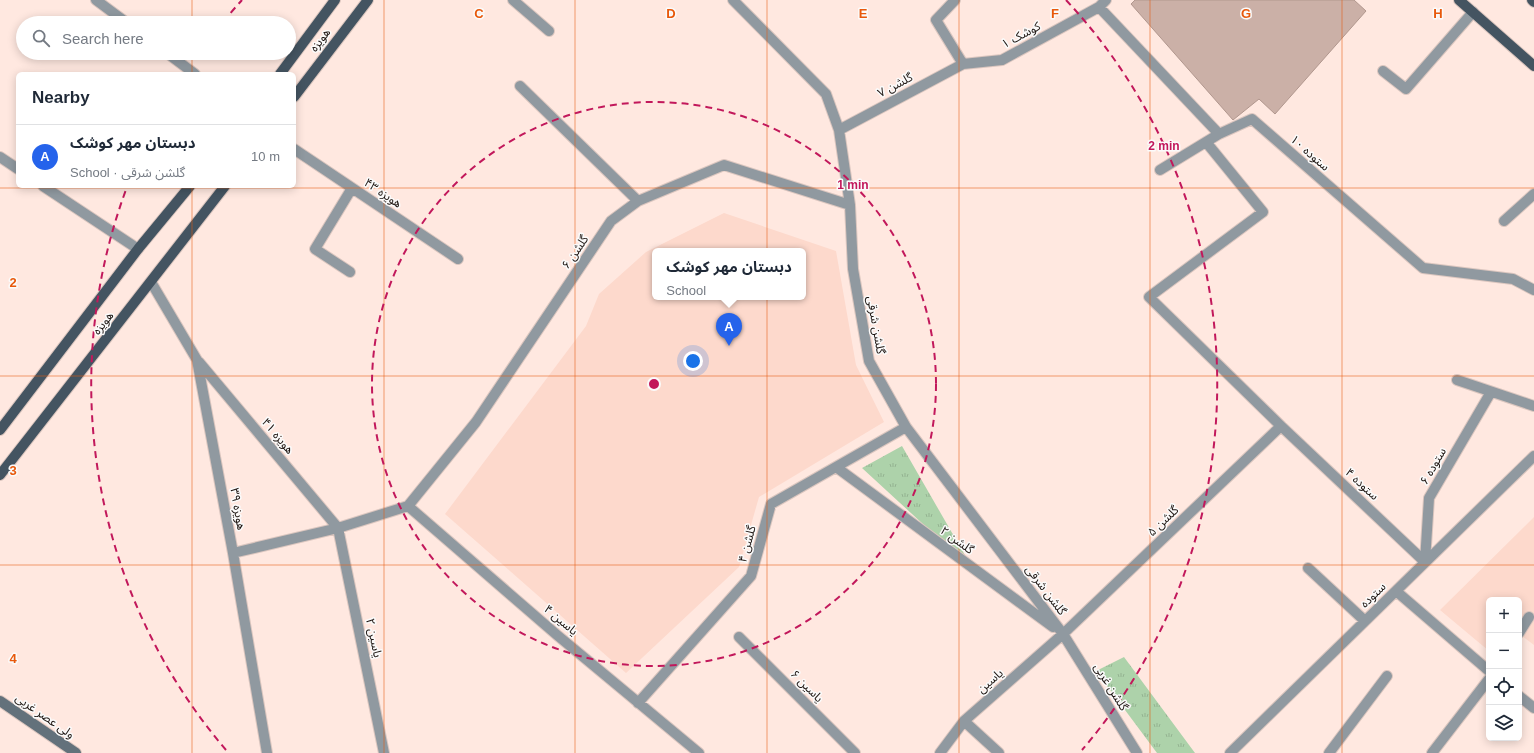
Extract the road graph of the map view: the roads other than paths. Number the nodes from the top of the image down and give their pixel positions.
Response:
1 (96, 0) edge
2 (335, 0) edge
3 (368, 0) edge
4 (513, 0) edge
5 (733, 0) edge
6 (955, 0) edge
7 (1460, 0) edge
8 (1102, 4) edge
9 (1473, 12) junction
10 (118, 16) edge
11 (549, 31) dead end
12 (296, 52) edge
13 (176, 60) edge
14 (290, 60) edge
15 (963, 64) junction
16 (1534, 66) edge
17 (1383, 71) dead end
18 (192, 72) edge
19 (281, 72) edge
20 (520, 86) dead end
21 (296, 94) edge
22 (839, 130) junction
23 (1219, 134) junction
24 (1206, 142) junction
25 (296, 150) edge
26 (0, 157) edge
27 (16, 168) edge
28 (1160, 170) dead end
29 (47, 188) edge
30 (188, 188) edge
31 (223, 188) edge
32 (352, 188) junction
33 (1534, 194) edge
34 (638, 202) junction
35 (850, 205) junction
36 (1504, 221) dead end
37 (138, 249) junction
38 (458, 259) dead end
39 (350, 272) dead end
40 (151, 282) junction
41 (1534, 290) edge
42 (198, 360) junction
43 (1457, 380) dead end
44 (1491, 392) junction
45 (1534, 406) edge
46 (1281, 426) junction
47 (906, 427) junction
48 (0, 430) edge
49 (1534, 456) edge
50 (836, 467) junction
51 (0, 475) edge
52 (408, 506) junction
53 (338, 528) junction
54 (233, 553) junction
55 (1425, 562) junction
56 (1308, 568) dead end
57 (1396, 591) junction
58 (1529, 617) dead end
59 (1365, 621) junction
60 (1522, 628) edge
61 (1063, 634) junction
62 (739, 637) dead end
63 (1487, 669) edge
64 (1386, 676) dead end
65 (1486, 682) edge
66 (1522, 698) edge
67 (0, 701) edge
68 (638, 702) junction
69 (1534, 708) edge
70 (964, 720) junction
71 (76, 753) edge
72 (267, 753) edge
73 (384, 753) edge
74 (698, 753) edge
75 (855, 753) edge
76 (940, 753) edge
77 (999, 753) edge
78 (1137, 753) edge
79 (1230, 753) edge
80 (1329, 753) edge
81 (1432, 753) edge

1 - 10 street
2 - 12 main road, هویزه
3 - 21 main road, هویزه
4 - 11 street
5 - 22 street, گلشن شرقی
6 - 15 street
7 - 9 main road
8 - 15 street, کوشک ۱
8 - 23 street
9 - 16 main road
9 - 17 street
13 - 18 street
14 - 19 main road, هویزه
15 - 22 street, گلشن ۷
20 - 34 street
22 - 35 street, گلشن شرقی
23 - 24 street
23 - 41 street, ستوده ۱۰
24 - 28 street
24 - 46 street, ستوده ۴
25 - 32 street, هویزه ۴۳
26 - 27 street
29 - 37 street
30 - 37 main road, هویزه
31 - 40 main road, هویزه
32 - 38 street, هویزه ۴۳
32 - 39 street
33 - 36 street
34 - 35 street, گلشن ۶
34 - 52 street, گلشن ۶
35 - 47 street, گلشن شرقی
37 - 48 main road, هویزه
40 - 42 street, هویزه ۳۹
40 - 51 main road, هویزه
42 - 53 street, هویزه ۴۱
42 - 54 street, هویزه ۳۹
43 - 44 street
44 - 45 street
44 - 55 street, ستوده ۶
46 - 55 street, ستوده ۴
46 - 61 street, گلشن ۵
47 - 50 street, گلشن ۴
47 - 61 street, گلشن شرقی
49 - 55 street, ستوده
50 - 61 street, گلشن ۲
50 - 68 street, گلشن ۴
52 - 53 street
52 - 68 street, یاسین ۴
53 - 54 street
53 - 73 street, یاسین ۲
54 - 72 street, هویزه ۳۹
55 - 57 street, ستوده
56 - 59 street
57 - 59 street, ستوده
57 - 63 street
58 - 60 street
59 - 79 street, ستوده
61 - 70 street, یاسین
61 - 78 street, گلشن غربی
62 - 75 street, یاسین ۶
64 - 80 street
65 - 81 street
66 - 69 street
67 - 71 main road, ولی عصر غربی
68 - 74 street, یاسین ۴
70 - 76 street, یاسین
70 - 77 street

